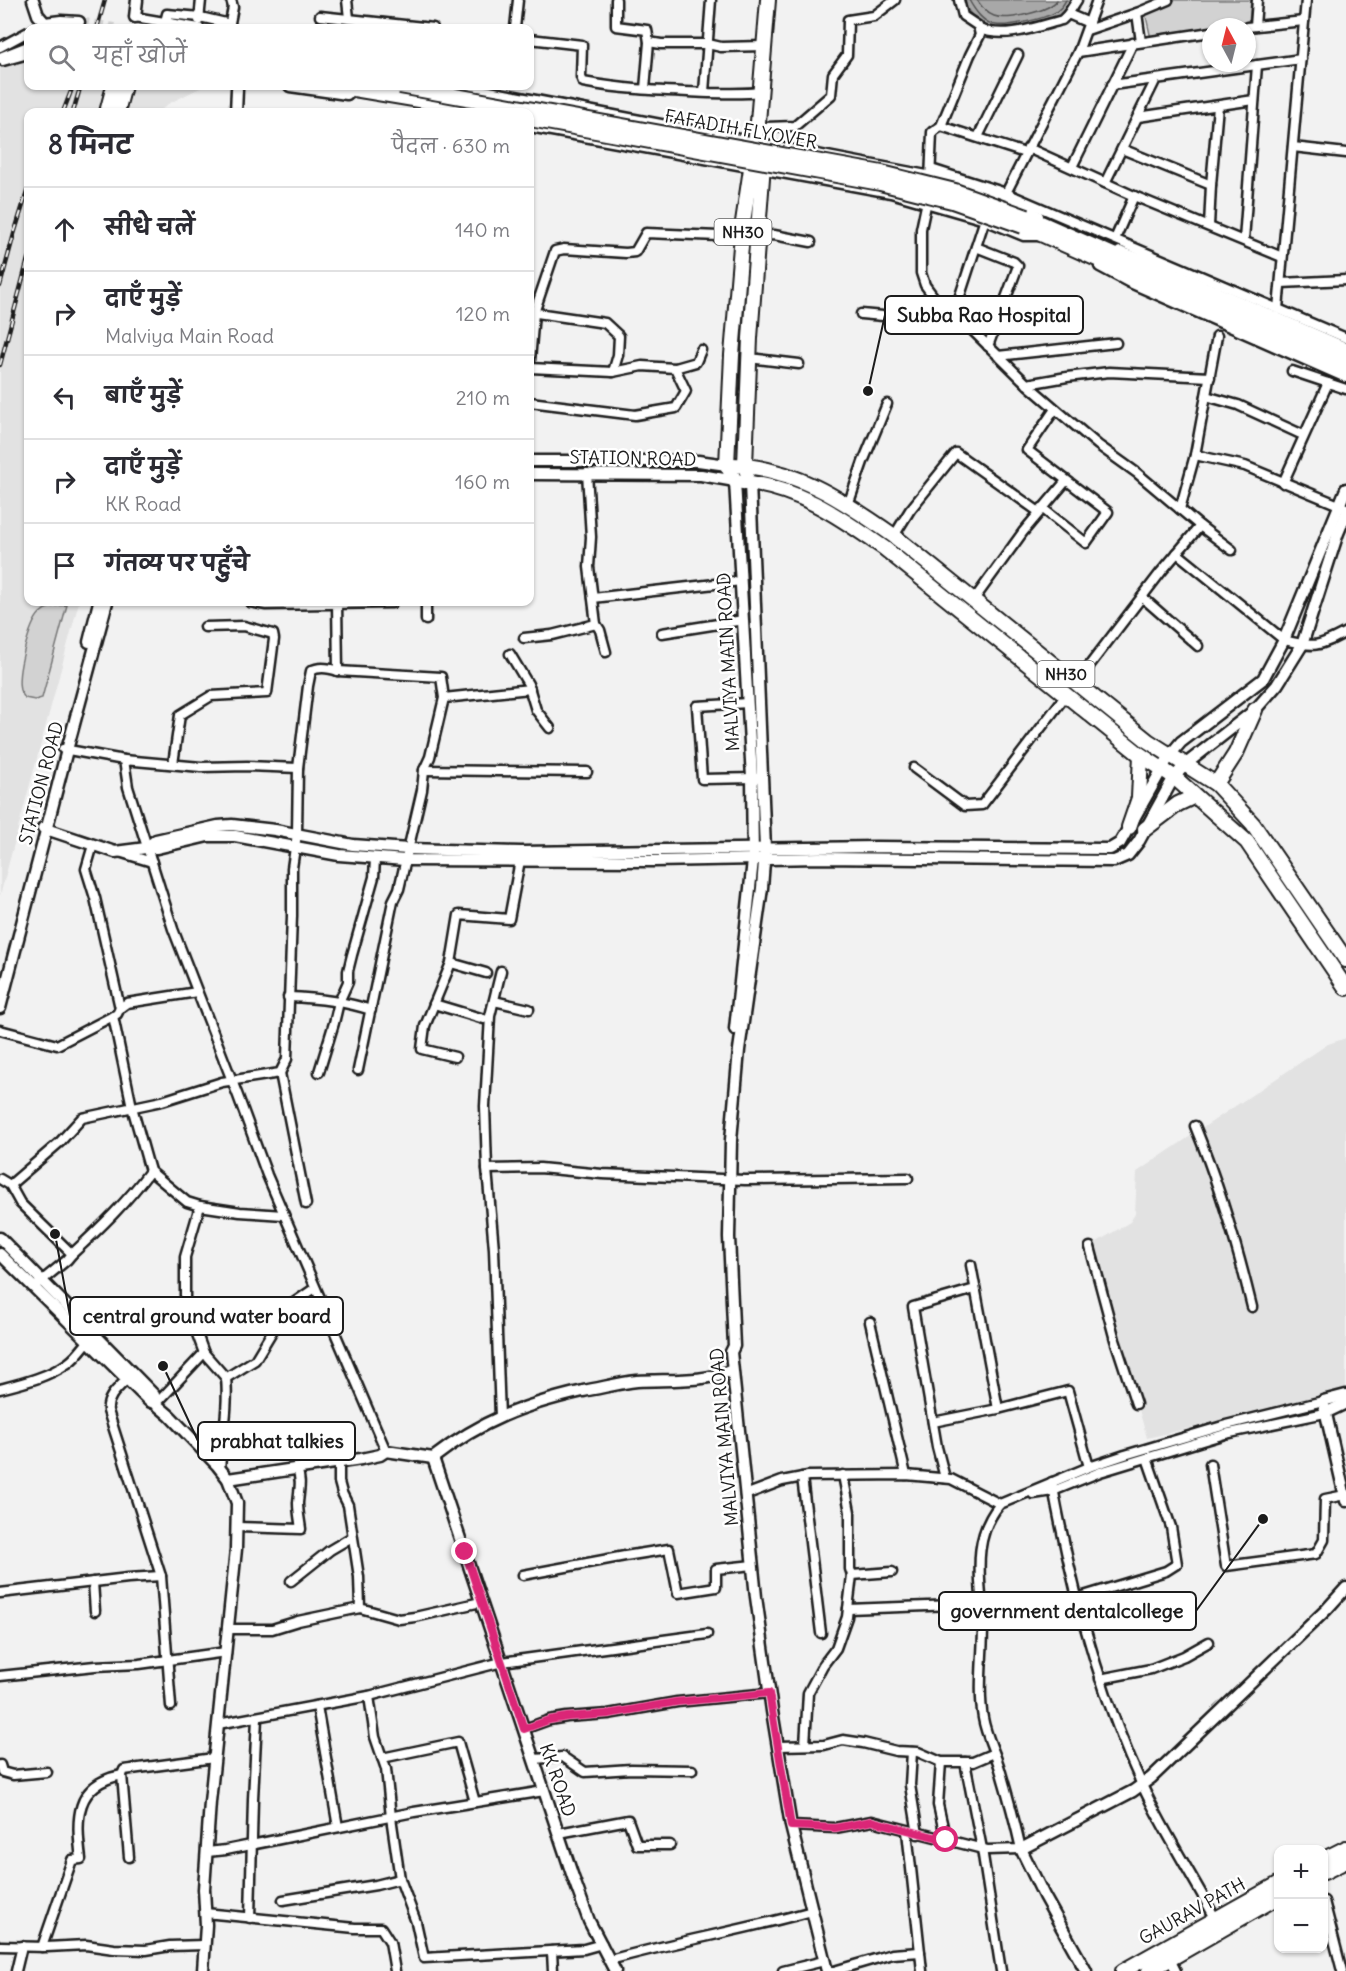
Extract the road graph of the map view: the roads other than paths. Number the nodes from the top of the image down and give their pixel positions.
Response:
1 (33, 0) edge
2 (138, 0) edge
3 (201, 0) edge
4 (231, 0) edge
5 (347, 0) edge
6 (518, 0) edge
7 (616, 0) edge
8 (711, 0) edge
9 (768, 0) edge
10 (777, 0) edge
11 (896, 0) edge
12 (959, 0) edge
13 (1077, 0) edge
14 (1097, 0) edge
15 (1168, 0) edge
16 (1257, 0) edge
17 (1306, 0) edge
18 (1137, 13) junction
19 (1068, 14) junction
20 (320, 16) dead end
21 (135, 17) joint
22 (200, 17) junction
23 (349, 18) junction
24 (1253, 18) edge
25 (1304, 21) junction
26 (79, 22) dead end
27 (165, 22) junction
28 (45, 23) joint
29 (176, 24) edge
30 (199, 24) edge
31 (223, 24) edge
32 (230, 24) edge
33 (399, 24) edge
34 (515, 24) edge
35 (1256, 26) edge
36 (1088, 27) junction
37 (979, 29) junction
38 (1202, 33) edge
39 (24, 34) edge
40 (534, 39) edge
41 (649, 42) junction
42 (1137, 42) junction
43 (708, 44) junction
44 (764, 46) junction
45 (0, 47) edge
46 (24, 48) edge
47 (1078, 52) junction
48 (24, 55) edge
49 (1018, 55) dead end
50 (0, 57) edge
51 (1301, 58) junction
52 (0, 62) edge
53 (1257, 65) junction
54 (1156, 79) junction
55 (1112, 85) junction
56 (645, 89) junction
57 (113, 90) edge
58 (123, 90) edge
59 (237, 90) edge
60 (316, 90) edge
61 (360, 90) edge
62 (422, 90) edge
63 (479, 90) edge
64 (704, 92) junction
65 (761, 92) junction
66 (1254, 100) junction
67 (1218, 106) junction
68 (108, 108) edge
69 (118, 108) edge
70 (236, 108) edge
71 (431, 108) edge
72 (467, 108) edge
73 (522, 108) edge
74 (534, 110) edge
75 (1138, 117) junction
76 (534, 120) edge
77 (940, 126) junction
78 (534, 127) edge
79 (766, 127) junction
80 (978, 138) junction
81 (760, 144) junction
82 (1293, 147) junction
83 (1122, 149) junction
84 (1026, 150) junction
85 (1346, 153) edge
86 (1072, 167) junction
87 (757, 169) junction
88 (930, 172) junction
89 (1105, 183) junction
90 (1211, 185) junction
91 (1006, 193) junction
92 (1134, 196) junction
93 (928, 202) junction
94 (985, 219) junction
95 (1025, 221) junction
96 (1209, 226) junction
97 (1042, 235) junction
98 (758, 236) junction
99 (743, 237) junction
100 (1115, 239) junction
101 (1244, 240) junction
102 (1074, 241) junction
103 (811, 242) dead end
104 (976, 247) junction
105 (1282, 257) junction
106 (1111, 260) junction
107 (1346, 280) edge
108 (1281, 283) junction
109 (534, 307) edge
110 (1278, 309) junction
111 (534, 312) edge
112 (861, 314) dead end
113 (953, 317) junction
114 (1217, 336) dead end
115 (1346, 338) edge
116 (1116, 344) dead end
117 (988, 346) junction
118 (1346, 348) edge
119 (701, 350) dead end
120 (998, 356) junction
121 (749, 358) junction
122 (1346, 358) edge
123 (799, 364) dead end
124 (534, 368) edge
125 (675, 368) junction
126 (1346, 370) edge
127 (1292, 371) dead end
128 (613, 372) junction
129 (1210, 377) junction
130 (1346, 377) edge
131 (1328, 383) junction
132 (1027, 384) junction
133 (1346, 389) edge
134 (1206, 396) junction
135 (534, 402) edge
136 (887, 404) dead end
137 (1055, 409) junction
138 (1304, 435) junction
139 (1194, 455) junction
140 (534, 461) edge
141 (727, 465) junction
142 (745, 465) junction
143 (534, 474) edge
144 (587, 474) junction
145 (735, 481) junction
146 (1066, 481) junction
147 (750, 483) junction
148 (1283, 483) junction
149 (1346, 489) edge
150 (848, 505) junction
151 (1180, 509) junction
152 (1344, 509) edge
153 (1040, 510) junction
154 (1200, 525) junction
155 (894, 536) junction
156 (1232, 550) dead end
157 (1176, 554) junction
158 (741, 581) junction
159 (1142, 597) junction
160 (593, 598) junction
161 (973, 601) junction
162 (742, 604) junction
163 (754, 604) junction
164 (98, 606) edge
165 (106, 606) edge
166 (337, 606) edge
167 (426, 606) edge
168 (426, 620) dead end
169 (743, 620) junction
170 (596, 624) junction
171 (205, 627) dead end
172 (1346, 632) edge
173 (662, 633) dead end
174 (524, 638) dead end
175 (1284, 640) junction
176 (1302, 645) junction
177 (1198, 646) dead end
178 (606, 652) dead end
179 (510, 654) dead end
180 (338, 671) junction
181 (752, 672) junction
182 (1076, 683) junction
183 (530, 689) junction
184 (1066, 695) junction
185 (444, 698) junction
186 (748, 703) junction
187 (1255, 710) junction
188 (550, 728) dead end
189 (64, 750) junction
190 (1141, 755) junction
191 (1170, 755) junction
192 (124, 760) junction
193 (173, 764) junction
194 (1186, 764) junction
195 (298, 768) junction
196 (914, 768) dead end
197 (424, 770) junction
198 (587, 772) dead end
199 (1168, 774) junction
200 (757, 778) junction
201 (1216, 784) junction
202 (1195, 796) junction
203 (1130, 827) junction
204 (45, 829) junction
205 (1145, 829) junction
206 (297, 834) junction
207 (93, 845) junction
208 (294, 847) junction
209 (146, 848) junction
210 (115, 852) junction
211 (407, 855) junction
212 (759, 855) junction
213 (520, 857) junction
214 (375, 859) junction
215 (152, 862) junction
216 (1346, 960) edge
217 (451, 963) junction
218 (501, 971) dead end
219 (486, 973) dead end
220 (0, 979) edge
221 (1346, 988) edge
222 (197, 992) junction
223 (288, 997) junction
224 (494, 1001) junction
225 (339, 1002) junction
226 (434, 1004) junction
227 (0, 1008) edge
228 (120, 1008) junction
229 (530, 1009) dead end
230 (371, 1010) junction
231 (113, 1016) junction
232 (484, 1019) dead end
233 (0, 1030) edge
234 (455, 1057) dead end
235 (358, 1070) dead end
236 (319, 1072) dead end
237 (280, 1073) junction
238 (232, 1080) junction
239 (132, 1107) junction
240 (1195, 1126) dead end
241 (487, 1169) junction
242 (150, 1171) junction
243 (727, 1178) junction
244 (908, 1178) dead end
245 (0, 1179) edge
246 (10, 1185) junction
247 (306, 1204) dead end
248 (200, 1206) junction
249 (283, 1215) junction
250 (0, 1238) edge
251 (1090, 1247) dead end
252 (0, 1254) edge
253 (72, 1254) junction
254 (971, 1265) dead end
255 (38, 1284) junction
256 (315, 1288) junction
257 (975, 1289) junction
258 (1252, 1307) dead end
259 (870, 1322) dead end
260 (91, 1338) junction
261 (204, 1353) junction
262 (732, 1370) junction
263 (130, 1376) junction
264 (226, 1378) junction
265 (0, 1389) edge
266 (1346, 1395) edge
267 (1346, 1403) edge
268 (156, 1404) junction
269 (1136, 1404) dead end
270 (1324, 1407) junction
271 (998, 1409) junction
272 (500, 1417) junction
273 (933, 1422) junction
274 (386, 1451) junction
275 (433, 1458) junction
276 (1147, 1458) junction
277 (339, 1463) junction
278 (1210, 1464) dead end
279 (1089, 1467) junction
280 (297, 1468) junction
281 (220, 1470) junction
282 (843, 1475) junction
283 (906, 1475) junction
284 (802, 1477) junction
285 (945, 1478) junction
286 (228, 1479) junction
287 (1053, 1487) junction
288 (745, 1495) junction
289 (1345, 1498) edge
290 (1000, 1504) junction
291 (237, 1527) junction
292 (352, 1538) junction
293 (753, 1565) junction
294 (892, 1572) dead end
295 (523, 1575) dead end
296 (852, 1575) junction
297 (161, 1576) junction
298 (291, 1581) dead end
299 (93, 1582) junction
300 (1346, 1588) edge
301 (0, 1593) edge
302 (1077, 1598) junction
303 (481, 1602) junction
304 (981, 1604) junction
305 (360, 1608) junction
306 (848, 1609) junction
307 (95, 1611) dead end
308 (228, 1629) junction
309 (821, 1633) dead end
310 (708, 1634) dead end
311 (1209, 1642) dead end
312 (225, 1652) junction
313 (167, 1659) junction
314 (502, 1662) junction
315 (0, 1676) edge
316 (1100, 1679) junction
317 (769, 1693) junction
318 (369, 1696) junction
319 (171, 1706) dead end
320 (317, 1706) junction
321 (257, 1718) junction
322 (218, 1724) junction
323 (524, 1729) junction
324 (805, 1745) junction
325 (778, 1746) junction
326 (912, 1752) junction
327 (994, 1753) junction
328 (214, 1758) junction
329 (382, 1758) junction
330 (534, 1759) junction
331 (941, 1762) junction
332 (965, 1762) junction
333 (0, 1764) edge
334 (692, 1770) dead end
335 (47, 1772) dead end
336 (122, 1774) junction
337 (1142, 1785) junction
338 (544, 1791) junction
339 (475, 1802) junction
340 (391, 1817) junction
341 (791, 1826) junction
342 (338, 1827) junction
343 (907, 1831) junction
344 (559, 1833) junction
345 (918, 1834) junction
346 (946, 1840) junction
347 (253, 1845) junction
348 (670, 1845) dead end
349 (1346, 1848) edge
350 (982, 1849) junction
351 (1021, 1849) junction
352 (207, 1852) junction
353 (129, 1857) dead end
354 (1328, 1857) edge
355 (1346, 1861) edge
356 (1328, 1870) edge
357 (400, 1879) junction
358 (1274, 1886) edge
359 (1275, 1899) edge
360 (283, 1900) dead end
361 (812, 1911) junction
362 (205, 1913) junction
363 (250, 1918) junction
364 (1215, 1918) junction
365 (1328, 1919) edge
366 (602, 1944) junction
367 (204, 1945) junction
368 (0, 1946) edge
369 (22, 1946) junction
370 (42, 1947) junction
371 (552, 1951) junction
372 (920, 1952) junction
373 (1173, 1965) edge
374 (612, 1966) edge
375 (825, 1966) edge
376 (16, 1971) edge
377 (203, 1971) edge
378 (395, 1971) edge
379 (553, 1971) edge
380 (783, 1971) edge
381 (834, 1971) edge
382 (922, 1971) edge
383 (1001, 1971) edge
384 (1086, 1971) edge
385 (1123, 1971) edge
386 (1149, 1971) edge
387 (1342, 1971) edge

1 - 28 street
2 - 21 street
3 - 22 street
4 - 32 street
5 - 23 street
6 - 34 street
7 - 41 street
8 - 43 street
9 - 44 main road, NH30
10 - 79 main road, NH30
11 - 79 street
12 - 37 street
13 - 19 street
14 - 36 street
15 - 18 street
16 - 24 street
17 - 25 street
18 - 36 street
18 - 42 street
19 - 36 street
19 - 37 street
20 - 23 street
21 - 27 street
22 - 27 street
22 - 30 street
22 - 31 street
23 - 33 street
25 - 35 street
25 - 51 street
26 - 28 street
27 - 29 street
36 - 47 street
37 - 77 street
38 - 42 street
39 - 45 street
40 - 56 street
41 - 43 street
41 - 56 street
42 - 47 street
42 - 55 street
43 - 44 street
43 - 64 street
44 - 65 main road, NH30
46 - 50 street
47 - 84 street
48 - 52 street
49 - 80 street
51 - 53 street
51 - 82 street
53 - 54 street
53 - 66 street
54 - 55 street
54 - 75 street
55 - 86 street
56 - 64 street
57 - 68 main road
58 - 69 main road
59 - 70 street
60 - 71 street
61 - 72 main road
62 - 73 main road, FAFADIH FLYOVER, bridge
63 - 81 street
64 - 65 street
65 - 81 main road, NH30
66 - 67 street
66 - 101 street
67 - 75 street
67 - 90 street
74 - 95 main road, FAFADIH FLYOVER, bridge
75 - 83 street
76 - 95 main road, FAFADIH FLYOVER, bridge
77 - 80 street
77 - 88 street
78 - 87 street
79 - 81 main road, NH30
80 - 84 street
81 - 87 main road, NH30
81 - 88 street
82 - 85 street
82 - 105 street
83 - 89 street
83 - 90 street
84 - 86 street
84 - 91 street
86 - 89 street
87 - 93 street
87 - 98 main road, NH30
87 - 99 main road, NH30
88 - 91 street
88 - 93 street
88 - 102 street
89 - 92 street
90 - 96 street
91 - 100 street
92 - 96 street
92 - 100 street
93 - 94 street
93 - 113 street
94 - 97 street
94 - 104 street
95 - 97 main road, FAFADIH FLYOVER
95 - 102 main road, FAFADIH FLYOVER
96 - 101 street
97 - 102 main road, FAFADIH FLYOVER
98 - 99 street
98 - 103 street
98 - 121 main road, NH30
99 - 109 street
99 - 141 main road, NH30
100 - 110 street
101 - 105 street
102 - 106 main road
102 - 118 street
102 - 130 street
104 - 113 street
104 - 117 street
105 - 108 street
106 - 122 main road
106 - 126 main road
107 - 108 street
108 - 110 street
110 - 115 street
111 - 128 street
112 - 113 street
113 - 117 street
114 - 129 street
116 - 120 street
117 - 120 street
119 - 125 street
120 - 132 street
121 - 123 street
121 - 142 main road, NH30
124 - 128 street
125 - 128 street
125 - 135 street
127 - 131 street
129 - 132 street
129 - 134 street
131 - 133 street
131 - 138 street
132 - 137 street
134 - 138 street
134 - 139 street
136 - 150 street
137 - 146 street
137 - 151 street
138 - 148 street
139 - 148 street
139 - 151 street
140 - 141 street, STATION ROAD
141 - 142 main road, NH30
141 - 145 main road, MALVIYA MAIN ROAD / NH30
142 - 147 main road
142 - 150 main road, NH30
143 - 144 street, STATION ROAD
144 - 145 street, STATION ROAD
144 - 160 street
145 - 147 main road, NH30
145 - 158 street, MALVIYA MAIN ROAD
146 - 153 street
146 - 153 street
147 - 163 street
147 - 184 main road, NH30
148 - 152 street
149 - 152 street
150 - 155 main road, NH30
151 - 154 street
152 - 175 street
152 - 176 street
153 - 155 street
153 - 161 street
154 - 156 street
154 - 157 street
155 - 161 main road, NH30
157 - 159 street
157 - 175 street
158 - 160 street
158 - 162 street, MALVIYA MAIN ROAD
159 - 177 street
159 - 182 street
160 - 170 street
161 - 182 main road, NH30
162 - 163 street
162 - 169 street, MALVIYA MAIN ROAD
163 - 181 street
164 - 189 street
165 - 189 street, STATION ROAD
166 - 180 street
167 - 168 street
169 - 173 street
169 - 181 street, MALVIYA MAIN ROAD
170 - 174 street
170 - 178 street
171 - 193 street
172 - 176 street
175 - 176 street
175 - 191 street
176 - 187 street
179 - 183 street
180 - 185 street
180 - 195 street
181 - 186 street, MALVIYA MAIN ROAD
181 - 200 street
182 - 191 main road, NH30
183 - 185 street
183 - 188 street
184 - 190 main road, NH30
184 - 196 street
185 - 197 street
186 - 200 street, MALVIYA MAIN ROAD
186 - 200 street
187 - 194 street
187 - 201 main road
189 - 192 street
189 - 204 street
190 - 199 main road, NH30
190 - 203 main road
191 - 194 main road, NH30
191 - 199 street
192 - 193 street
192 - 209 street
193 - 195 street
194 - 199 street
194 - 201 main road, NH30
195 - 206 street
197 - 198 street
197 - 211 street
199 - 202 main road, NH30
199 - 203 street
199 - 205 street
200 - 212 street, MALVIYA MAIN ROAD
201 - 216 main road, NH30
202 - 205 main road
202 - 221 main road, NH30
203 - 212 street
204 - 207 street
204 - 220 street
204 - 227 street, STATION ROAD
205 - 212 street
206 - 208 street
206 - 209 street
206 - 211 street
207 - 210 street
207 - 228 street
208 - 209 street
208 - 214 street
208 - 223 street
209 - 210 street
209 - 215 street
210 - 215 street
211 - 213 street
211 - 214 street
211 - 230 street
212 - 213 street
212 - 243 street, MALVIYA MAIN ROAD
213 - 217 street
214 - 225 street
215 - 222 street
217 - 219 street
217 - 226 street
218 - 224 street
222 - 228 street
222 - 238 street
223 - 225 street
223 - 237 street
224 - 229 street
224 - 241 street
225 - 230 street
225 - 236 street
226 - 232 street
226 - 234 street
228 - 231 street
230 - 235 street
231 - 233 street
231 - 239 street
237 - 238 street
237 - 247 street
238 - 239 street
238 - 249 street
239 - 242 street
239 - 246 street
240 - 258 street
241 - 243 street
241 - 272 street
242 - 248 street
242 - 253 street
243 - 244 street
243 - 262 street, MALVIYA MAIN ROAD
245 - 246 street
246 - 253 street
248 - 249 street
248 - 261 street
249 - 256 street
250 - 255 street
251 - 269 street
252 - 255 street
253 - 255 street
254 - 257 street
255 - 260 street
256 - 264 street
256 - 274 street
257 - 271 street
257 - 273 street
259 - 283 street
260 - 263 street
260 - 265 street
261 - 264 street
261 - 268 street
262 - 272 street
262 - 288 street, MALVIYA MAIN ROAD
263 - 268 street
263 - 297 street
264 - 281 street
266 - 270 street
267 - 270 street
268 - 281 street
270 - 276 street
270 - 279 street
270 - 289 street
271 - 273 street
271 - 279 street
272 - 275 street
273 - 285 street
274 - 275 street
274 - 277 street
275 - 303 street, KK ROAD
276 - 287 street
276 - 302 street
277 - 280 street
277 - 292 street
278 - 289 street
279 - 287 street
280 - 286 street
280 - 291 street
281 - 286 street
282 - 283 street
282 - 284 street
282 - 296 street
283 - 285 street
284 - 288 street
284 - 309 street
285 - 290 street
286 - 291 street
287 - 290 street
287 - 302 street
288 - 293 street, MALVIYA MAIN ROAD
290 - 304 street
291 - 308 street
292 - 298 street
292 - 305 street
293 - 295 street
293 - 317 street, MALVIYA MAIN ROAD
294 - 296 street
296 - 306 street
297 - 299 street
297 - 313 street
299 - 301 street
299 - 307 street
300 - 337 street
302 - 316 street
303 - 305 street
303 - 314 street, KK ROAD
304 - 306 street
304 - 327 street
305 - 308 street
306 - 324 street
308 - 312 street
310 - 314 street
311 - 316 street
312 - 313 street
312 - 322 street
313 - 315 street
313 - 319 street
314 - 318 street
314 - 323 street, KK ROAD
316 - 337 street
317 - 323 street
317 - 325 street, MALVIYA MAIN ROAD
318 - 320 street
318 - 329 street
320 - 321 street
320 - 342 street
321 - 322 street
321 - 347 street
322 - 328 street
323 - 330 street, KK ROAD
324 - 325 street
324 - 326 street
325 - 341 street, MALVIYA MAIN ROAD
326 - 331 street
326 - 345 street
327 - 332 street
327 - 351 street
328 - 336 street
328 - 352 street
329 - 339 street
329 - 340 street
330 - 334 street
330 - 338 street, KK ROAD
331 - 332 street
331 - 346 street
332 - 350 street
333 - 335 street
336 - 353 street
336 - 370 street
337 - 351 street
337 - 364 street
338 - 339 street
338 - 344 street, KK ROAD
339 - 340 street
340 - 342 street
340 - 357 street
341 - 343 street
341 - 361 street, MALVIYA MAIN ROAD
342 - 347 street
343 - 345 street
343 - 372 street
344 - 348 street
344 - 366 street, KK ROAD
345 - 346 street
346 - 350 street
347 - 352 street
347 - 363 street
349 - 354 main road
350 - 351 street
350 - 383 street
351 - 384 street
352 - 362 street
355 - 356 main road
357 - 360 street
357 - 371 street
358 - 364 main road, GAURAV PATH
359 - 373 main road
361 - 374 street
361 - 375 street, MALVIYA MAIN ROAD
362 - 363 street
362 - 367 street
363 - 378 street
364 - 385 main road, GAURAV PATH
365 - 387 street
366 - 371 street
366 - 374 street, KK ROAD
367 - 370 street
367 - 377 street
368 - 369 street
369 - 370 street
369 - 376 street
371 - 379 street
372 - 381 street
372 - 382 street
373 - 386 main road
375 - 380 street

